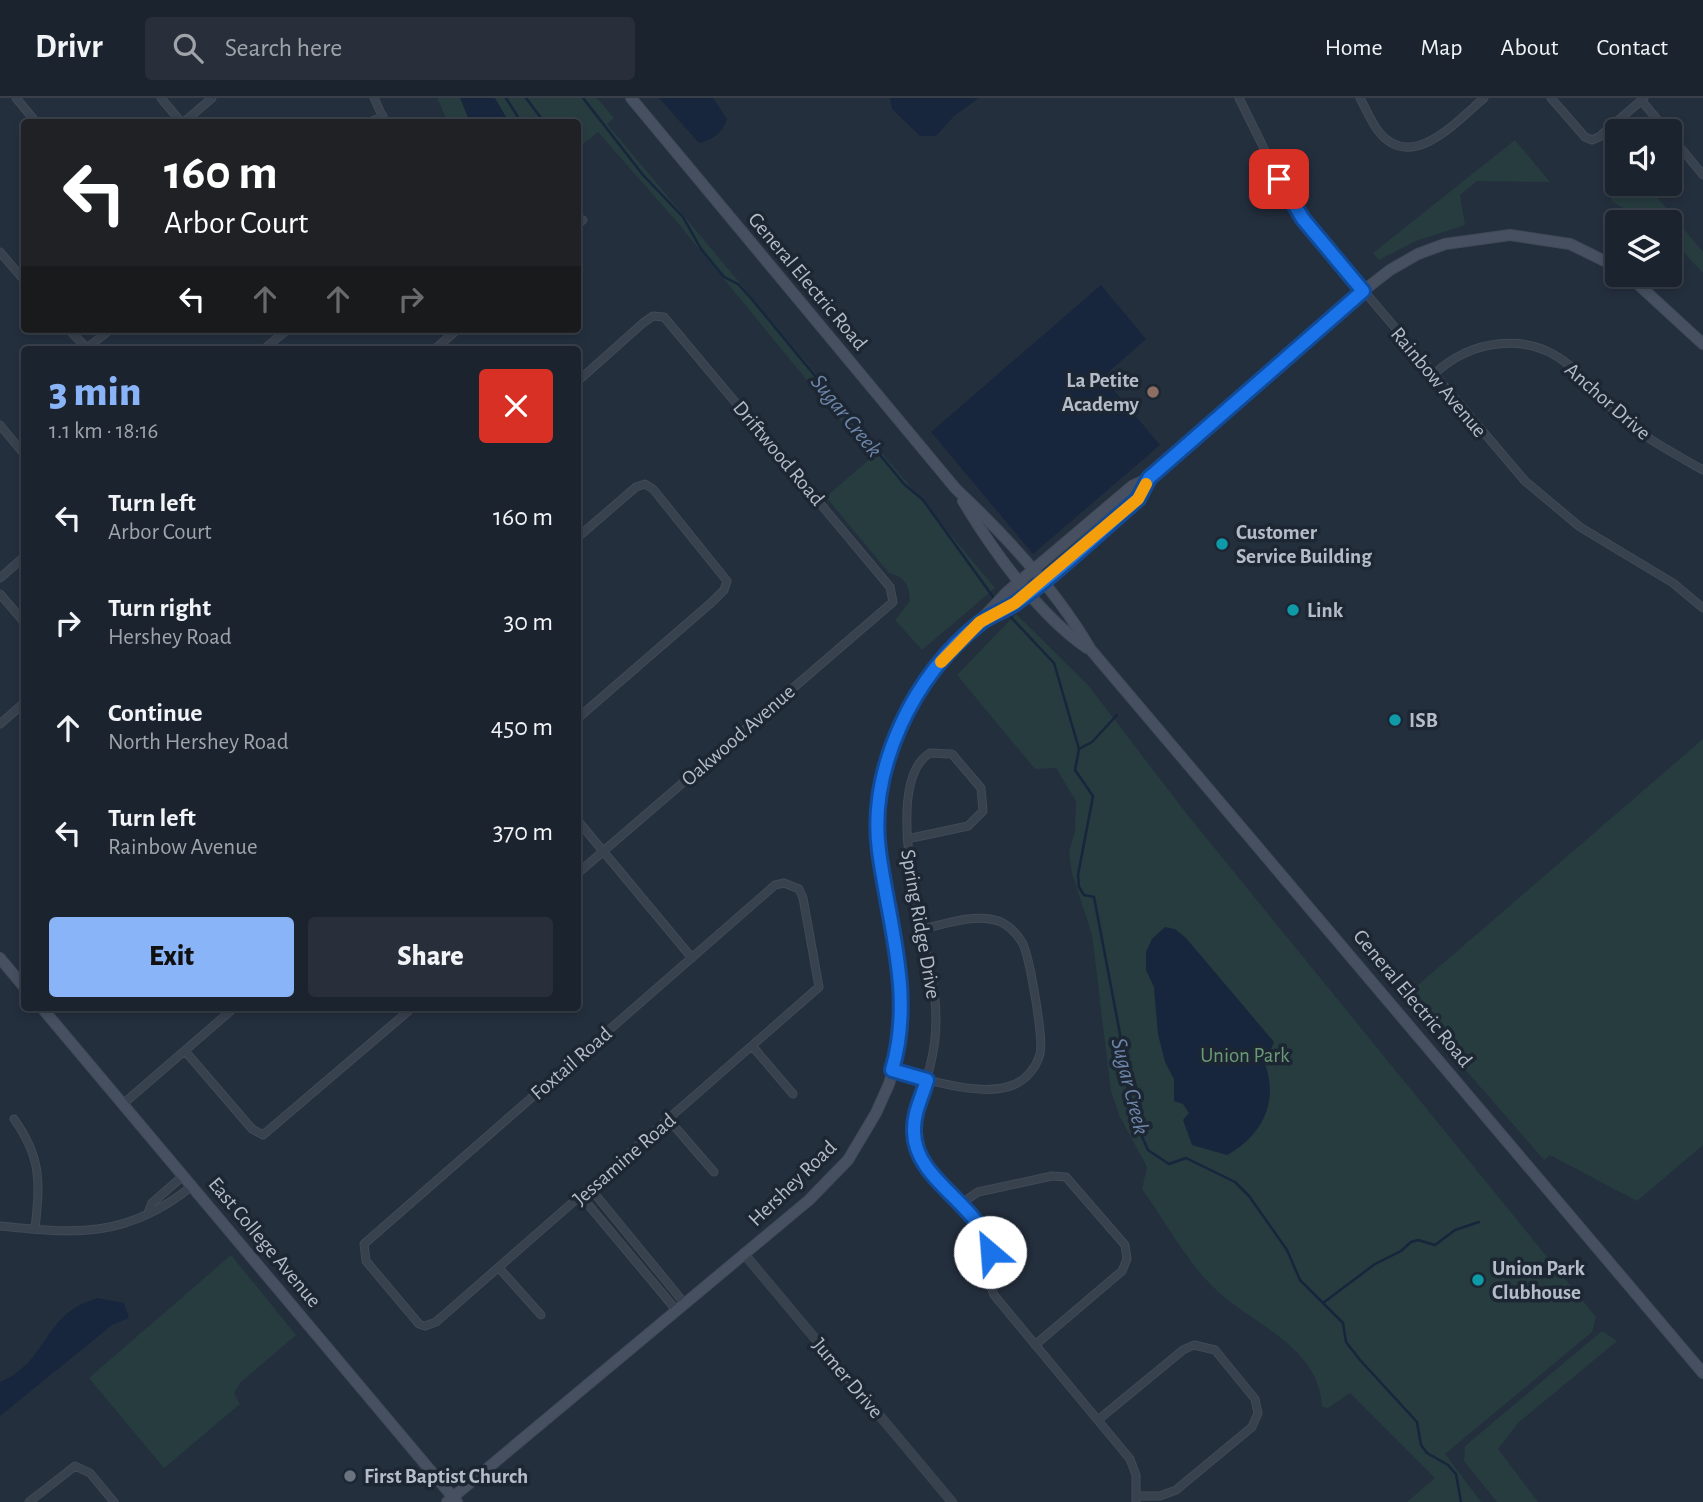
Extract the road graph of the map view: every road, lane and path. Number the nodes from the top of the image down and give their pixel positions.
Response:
1 (16, 98) edge
2 (161, 98) edge
3 (212, 98) edge
4 (374, 98) edge
5 (631, 98) edge
6 (1239, 98) edge
7 (1360, 98) edge
8 (1484, 98) edge
9 (1551, 98) edge
10 (1642, 99) edge
11 (34, 119) edge
12 (180, 119) edge
13 (187, 119) edge
14 (384, 119) edge
15 (1657, 119) edge
16 (1682, 150) edge
17 (1703, 175) edge
18 (0, 252) edge
19 (1605, 261) edge
20 (21, 276) edge
21 (1641, 287) edge
22 (1363, 291) junction
23 (72, 333) edge
24 (106, 333) edge
25 (283, 333) edge
26 (453, 333) edge
27 (1703, 344) edge
28 (85, 346) edge
29 (90, 346) edge
30 (268, 346) edge
31 (439, 346) edge
32 (1433, 375) junction
33 (581, 377) edge
34 (0, 425) edge
35 (21, 450) edge
36 (1703, 470) edge
37 (1149, 478) junction
38 (956, 489) junction
39 (581, 534) edge
40 (21, 559) edge
41 (1031, 570) junction
42 (0, 578) edge
43 (1020, 580) junction
44 (1041, 582) junction
45 (1030, 591) junction
46 (0, 594) edge
47 (894, 595) joint
48 (1703, 608) edge
49 (21, 618) edge
50 (980, 622) junction
51 (1091, 650) junction
52 (21, 706) edge
53 (581, 715) edge
54 (0, 724) edge
55 (581, 825) edge
56 (907, 839) junction
57 (603, 852) junction
58 (581, 870) edge
59 (922, 929) junction
60 (0, 958) edge
61 (692, 958) junction
62 (21, 983) edge
63 (819, 987) joint
64 (47, 1011) edge
65 (231, 1011) edge
66 (409, 1011) edge
67 (753, 1047) junction
68 (185, 1051) junction
69 (892, 1070) junction
70 (927, 1080) junction
71 (793, 1094) dead end
72 (123, 1104) junction
73 (13, 1119) dead end
74 (669, 1120) junction
75 (714, 1172) dead end
76 (183, 1176) junction
77 (192, 1186) junction
78 (590, 1188) junction
79 (581, 1196) junction
80 (960, 1205) junction
81 (148, 1213) junction
82 (0, 1226) edge
83 (35, 1229) junction
84 (644, 1254) junction
85 (745, 1255) junction
86 (636, 1261) junction
87 (499, 1268) junction
88 (681, 1308) junction
89 (541, 1315) dead end
90 (425, 1326) joint
91 (1035, 1345) junction
92 (1703, 1373) edge
93 (1098, 1420) junction
94 (1136, 1499) edge
95 (452, 1500) edge
96 (29, 1502) edge
97 (114, 1502) edge
98 (952, 1502) edge

1 - 11 street
2 - 12 street
3 - 13 street
4 - 14 street
5 - 38 main road, General Electric Road
6 - 22 street, Rainbow Avenue
7 - 8 street
9 - 10 street
10 - 15 street
16 - 17 street
18 - 20 street
19 - 22 main road
21 - 27 main road
22 - 32 street, Rainbow Avenue
22 - 37 main road
23 - 28 street
24 - 29 street
25 - 30 street
26 - 31 street
32 - 36 street, Anchor Drive
32 - 48 street, Rainbow Avenue
33 - 47 street, Driftwood Road
34 - 35 street
37 - 41 main road, Hershey Road
37 - 44 main road, Hershey Road
38 - 41 main road, General Electric Road
38 - 43 main road, General Electric Road
39 - 53 street
40 - 42 street
41 - 43 main road, Hershey Road
41 - 44 main road, General Electric Road
43 - 45 main road, General Electric Road
43 - 50 main road, Hershey Road
44 - 45 main road, Hershey Road
44 - 51 main road, General Electric Road
45 - 50 main road, Hershey Road
45 - 51 main road, General Electric Road
46 - 49 street
47 - 57 street, Oakwood Avenue
50 - 69 main road, Hershey Road
51 - 92 main road, General Electric Road
52 - 54 street
55 - 57 street
56 - 56 street, Spring Ridge Drive
56 - 59 street, Spring Ridge Drive
57 - 58 street, Oakwood Avenue
57 - 61 street
59 - 70 street, Spring Ridge Drive
59 - 70 street
60 - 62 main road
61 - 63 street, Foxtail Road
61 - 90 street, Foxtail Road
63 - 67 street, Jessamine Road
64 - 72 main road, East College Avenue
65 - 68 street
66 - 68 street
67 - 71 street
67 - 74 street, Jessamine Road
68 - 72 street
69 - 70 street
69 - 85 main road, Hershey Road
70 - 80 street, Spring Ridge Drive
72 - 76 main road, East College Avenue
73 - 83 street
74 - 75 street
74 - 78 street, Jessamine Road
76 - 77 main road, East College Avenue
76 - 81 street
77 - 81 street
77 - 95 main road, East College Avenue
78 - 79 street, Jessamine Road
78 - 84 street
79 - 86 street
79 - 87 street, Jessamine Road
80 - 91 street, Spring Ridge Drive
80 - 91 street
81 - 83 street
82 - 83 street
84 - 86 street
84 - 88 street
85 - 88 main road, Hershey Road
85 - 98 street, Jumer Drive
86 - 88 street
87 - 89 street
87 - 90 street, Jessamine Road
88 - 95 main road, Hershey Road
91 - 93 street, Spring Ridge Drive
93 - 94 street, Spring Ridge Drive
93 - 94 street
96 - 97 street

